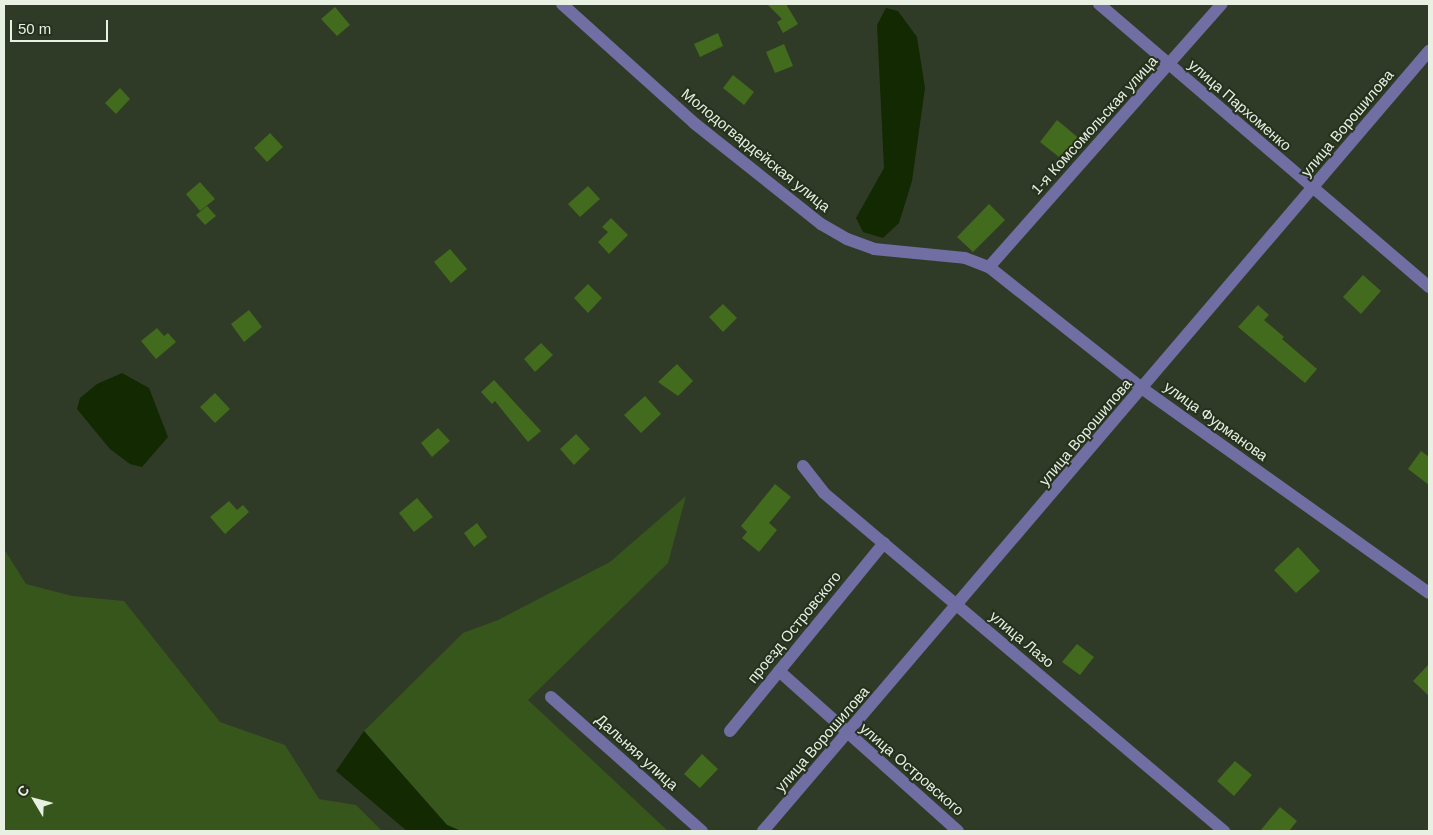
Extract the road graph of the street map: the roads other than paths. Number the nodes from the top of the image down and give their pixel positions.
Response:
1 (562, 4) edge
2 (1099, 4) edge
3 (1222, 4) edge
4 (1428, 54) edge
5 (1169, 65) junction
6 (1313, 190) junction
7 (989, 267) junction
8 (1429, 287) edge
9 (1143, 389) junction
10 (803, 466) dead end
11 (884, 543) junction
12 (1429, 593) edge
13 (958, 606) junction
14 (778, 671) junction
15 (551, 697) dead end
16 (730, 731) dead end
17 (848, 734) junction
18 (702, 831) edge
19 (763, 831) edge
20 (958, 831) edge
21 (1224, 831) edge

1 - 7 street, Молодогвардейская улица
2 - 5 street, улица Пархоменко
3 - 5 street, 1-я Комсомольская улица
4 - 6 street, улица Ворошилова
5 - 6 street, улица Пархоменко
5 - 7 street, 1-я Комсомольская улица
6 - 8 street, улица Пархоменко
6 - 9 street, улица Ворошилова
7 - 9 street, улица Фурманова
9 - 12 street, улица Фурманова
9 - 13 street, улица Ворошилова
10 - 11 street, улица Лазо
11 - 13 street, улица Лазо
11 - 14 street, проезд Островского
13 - 17 street, улица Ворошилова
13 - 21 street, улица Лазо
14 - 16 street, проезд Островского
14 - 17 street, улица Островского
15 - 18 street, Дальняя улица
17 - 19 street, улица Ворошилова
17 - 20 street, улица Островского

